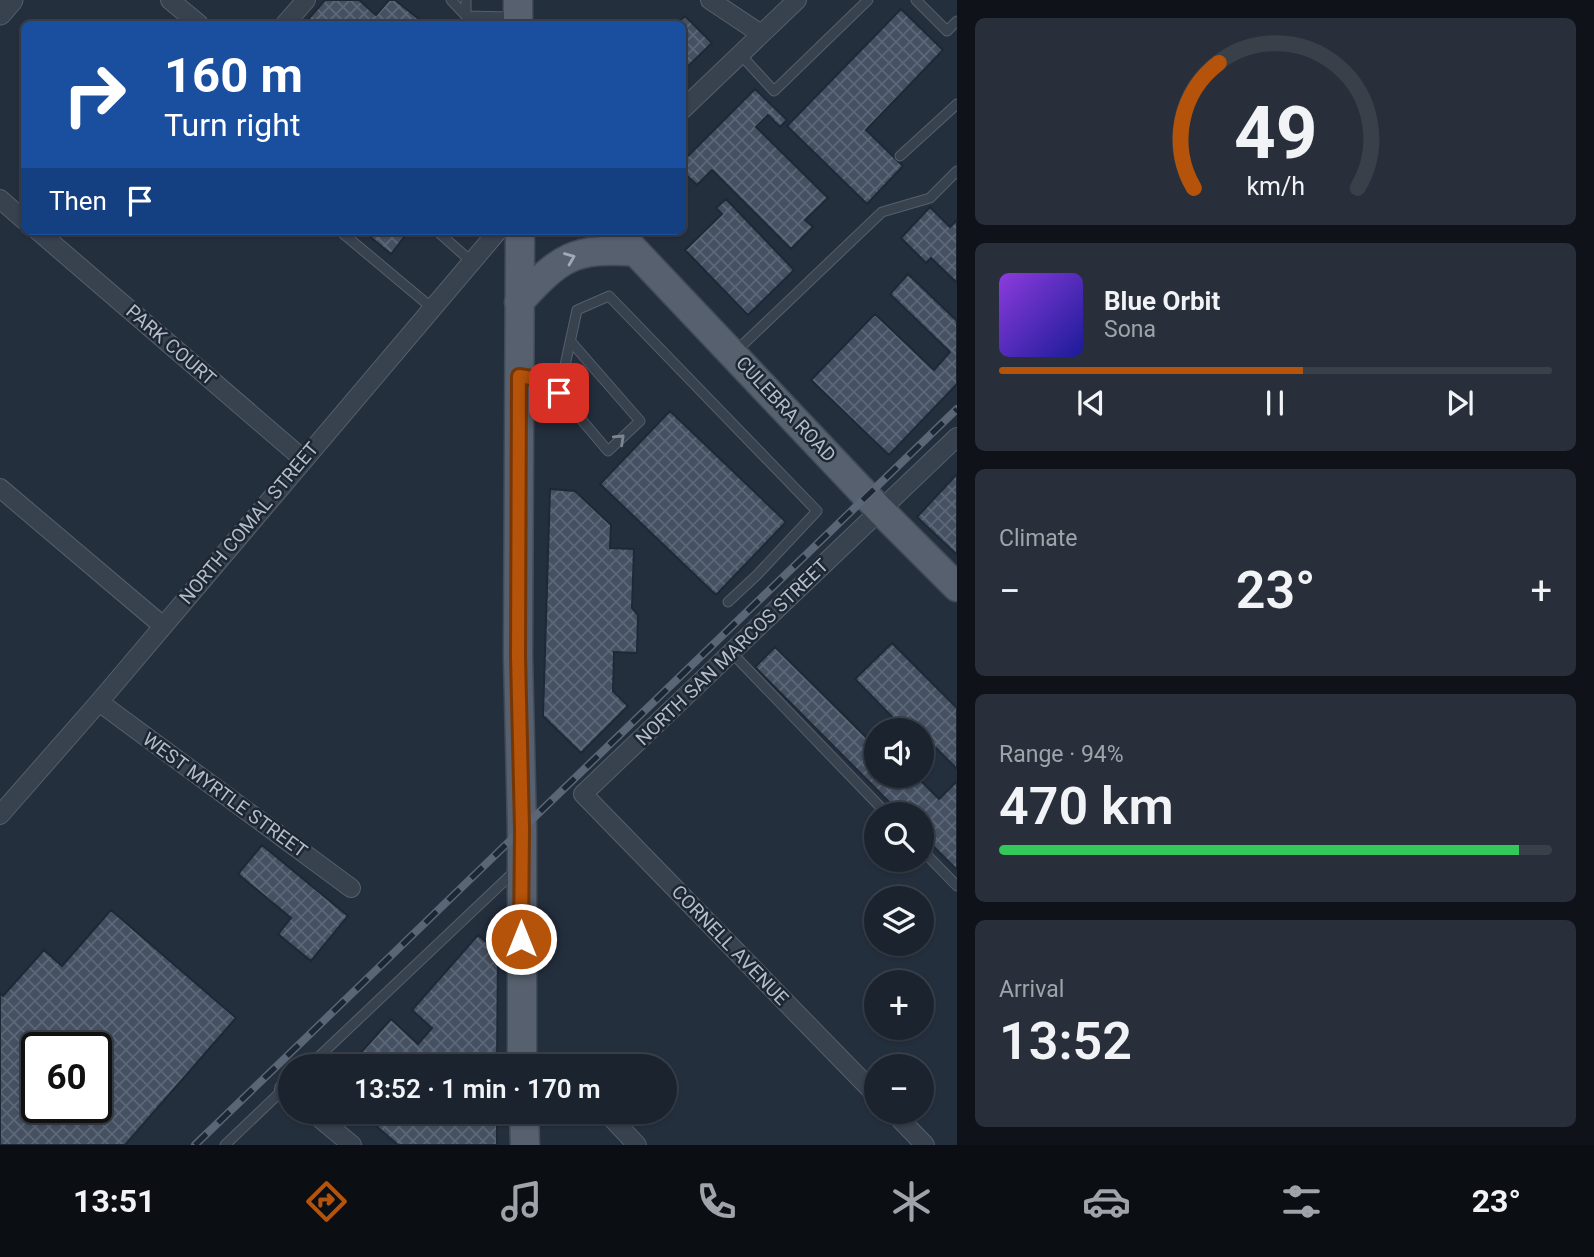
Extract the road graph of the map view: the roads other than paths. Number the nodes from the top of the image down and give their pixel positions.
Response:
1 (11, 0) edge
2 (170, 0) edge
3 (306, 0) edge
4 (451, 0) edge
5 (466, 0) edge
6 (710, 0) edge
7 (797, 0) edge
8 (868, 0) edge
9 (916, 0) edge
10 (0, 13) edge
11 (518, 14) edge
12 (466, 16) junction
13 (195, 21) edge
14 (288, 21) edge
15 (957, 21) edge
16 (761, 34) junction
17 (740, 54) junction
18 (957, 104) edge
19 (686, 106) edge
20 (900, 156) dead end
21 (957, 171) edge
22 (0, 199) edge
23 (21, 217) edge
24 (43, 235) edge
25 (345, 235) edge
26 (442, 235) edge
27 (495, 235) edge
28 (520, 235) edge
29 (620, 235) edge
30 (636, 252) junction
31 (473, 263) junction
32 (519, 302) junction
33 (432, 309) junction
34 (572, 343) junction
35 (734, 354) junction
36 (519, 376) junction
37 (559, 393) junction
38 (957, 437) edge
39 (303, 459) junction
40 (0, 488) edge
41 (880, 510) junction
42 (957, 587) edge
43 (728, 601) dead end
44 (163, 626) junction
45 (732, 652) junction
46 (99, 702) junction
47 (583, 794) joint
48 (876, 802) edge
49 (0, 815) edge
50 (934, 862) edge
51 (520, 865) junction
52 (957, 886) edge
53 (351, 888) dead end
54 (322, 1054) edge
55 (527, 1054) edge
56 (864, 1083) edge
57 (278, 1098) edge
58 (327, 1124) edge
59 (524, 1124) edge
60 (617, 1124) edge
61 (905, 1124) edge
62 (225, 1145) edge
63 (352, 1145) edge
64 (525, 1145) edge
65 (637, 1145) edge
66 (925, 1145) edge

1 - 10 street
2 - 13 street
3 - 14 street
4 - 12 lane
5 - 12 lane
6 - 16 street
7 - 16 street
8 - 17 lane
9 - 15 lane
11 - 12 lane
16 - 17 street
17 - 19 street
18 - 20 lane
21 - 35 lane
22 - 23 street
24 - 39 street, PARK COURT
25 - 33 lane
26 - 31 lane
27 - 31 street, NORTH COMAL STREET
28 - 32 main road
29 - 30 main road, CULEBRA ROAD
32 -> 30 main road
30 - 35 main road, CULEBRA ROAD
31 - 33 street, NORTH COMAL STREET
32 - 36 main road
33 - 39 street, NORTH COMAL STREET
34 - 37 lane
37 -> 34 lane
34 - 43 lane
35 - 41 main road, CULEBRA ROAD
36 - 37 lane
36 - 51 main road
38 - 41 street, NORTH SAN MARCOS STREET
39 - 44 street, NORTH COMAL STREET
40 - 44 street
41 - 42 main road, CULEBRA ROAD
41 - 45 street, NORTH SAN MARCOS STREET
44 - 46 street, NORTH COMAL STREET
45 - 47 street, NORTH SAN MARCOS STREET
45 - 48 lane
46 - 49 street, NORTH COMAL STREET
46 - 53 street, WEST MYRTLE STREET
47 - 56 street, CORNELL AVENUE
50 - 52 lane
51 - 54 lane
51 - 55 main road
57 - 62 lane
58 - 63 street
59 - 64 main road
60 - 65 street
61 - 66 street

